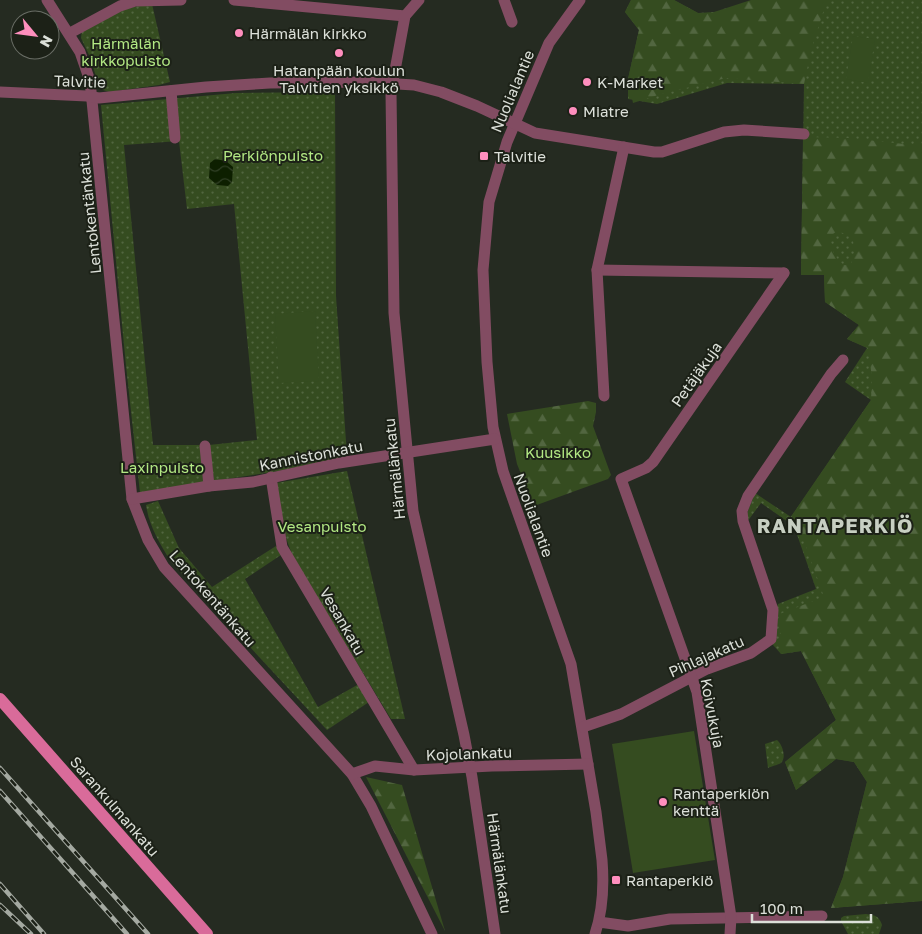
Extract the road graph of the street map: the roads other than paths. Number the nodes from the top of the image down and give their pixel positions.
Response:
1 (48, 0) edge
2 (135, 0) edge
3 (181, 0) edge
4 (234, 0) edge
5 (419, 0) edge
6 (504, 0) edge
7 (580, 0) edge
8 (322, 4) edge
9 (405, 16) junction
10 (512, 22) dead end
11 (70, 33) junction
12 (393, 83) junction
13 (171, 91) junction
14 (0, 92) edge
15 (93, 97) junction
16 (514, 124) junction
17 (804, 134) dead end
18 (175, 138) dead end
19 (624, 147) junction
20 (597, 270) junction
21 (843, 360) dead end
22 (604, 396) dead end
23 (495, 439) junction
24 (206, 446) dead end
25 (406, 454) junction
26 (271, 477) junction
27 (621, 479) joint
28 (209, 486) junction
29 (132, 499) junction
30 (692, 677) junction
31 (0, 699) edge
32 (583, 727) junction
33 (588, 764) junction
34 (470, 767) junction
35 (414, 770) junction
36 (352, 774) junction
37 (822, 916) dead end
38 (731, 917) junction
39 (602, 926) edge
40 (207, 934) edge
41 (432, 934) edge
42 (495, 934) edge
43 (595, 934) edge
44 (730, 934) edge

1 - 11 street, Lentokentänkatu
2 - 3 street
2 - 11 street
4 - 8 street
5 - 9 street
6 - 10 street
7 - 16 street, Nuolialantie
8 - 9 street
9 - 12 street, Härmälänkatu
11 - 15 street, Lentokentänkatu
12 - 13 street, Talvitie
12 - 16 street, Talvitie
12 - 25 street, Härmälänkatu
13 - 15 street, Talvitie
13 - 18 street
14 - 15 street, Talvitie
15 - 29 street, Lentokentänkatu
16 - 19 street, Talvitie
16 - 23 street, Nuolialantie
17 - 19 street, Talvitie
19 - 20 street
20 - 22 street
20 - 27 street, Petäjäkuja
21 - 30 street, Pihlajakatu
23 - 25 street, Kannistonkatu
23 - 32 street, Nuolialantie
24 - 28 street
25 - 26 street, Kannistonkatu
25 - 34 street, Härmälänkatu
26 - 28 street, Kannistonkatu
26 - 35 street, Vesankatu
27 - 30 street, Koivukuja
28 - 29 street, Kannistonkatu
29 - 36 street, Lentokentänkatu
30 - 32 street, Pihlajakatu
30 - 38 street, Koivukuja
31 - 40 main road, Sarankulmankatu
32 - 33 street, Nuolialantie
33 - 34 street, Kojolankatu
33 - 39 street, Nuolialantie
34 - 35 street, Kojolankatu
34 - 42 street, Härmälänkatu
35 - 36 street, Kojolankatu
36 - 41 street, Lentokentänkatu
37 - 38 street
38 - 39 street
38 - 44 street, Koivukuja
39 - 43 street, Nuolialantie

